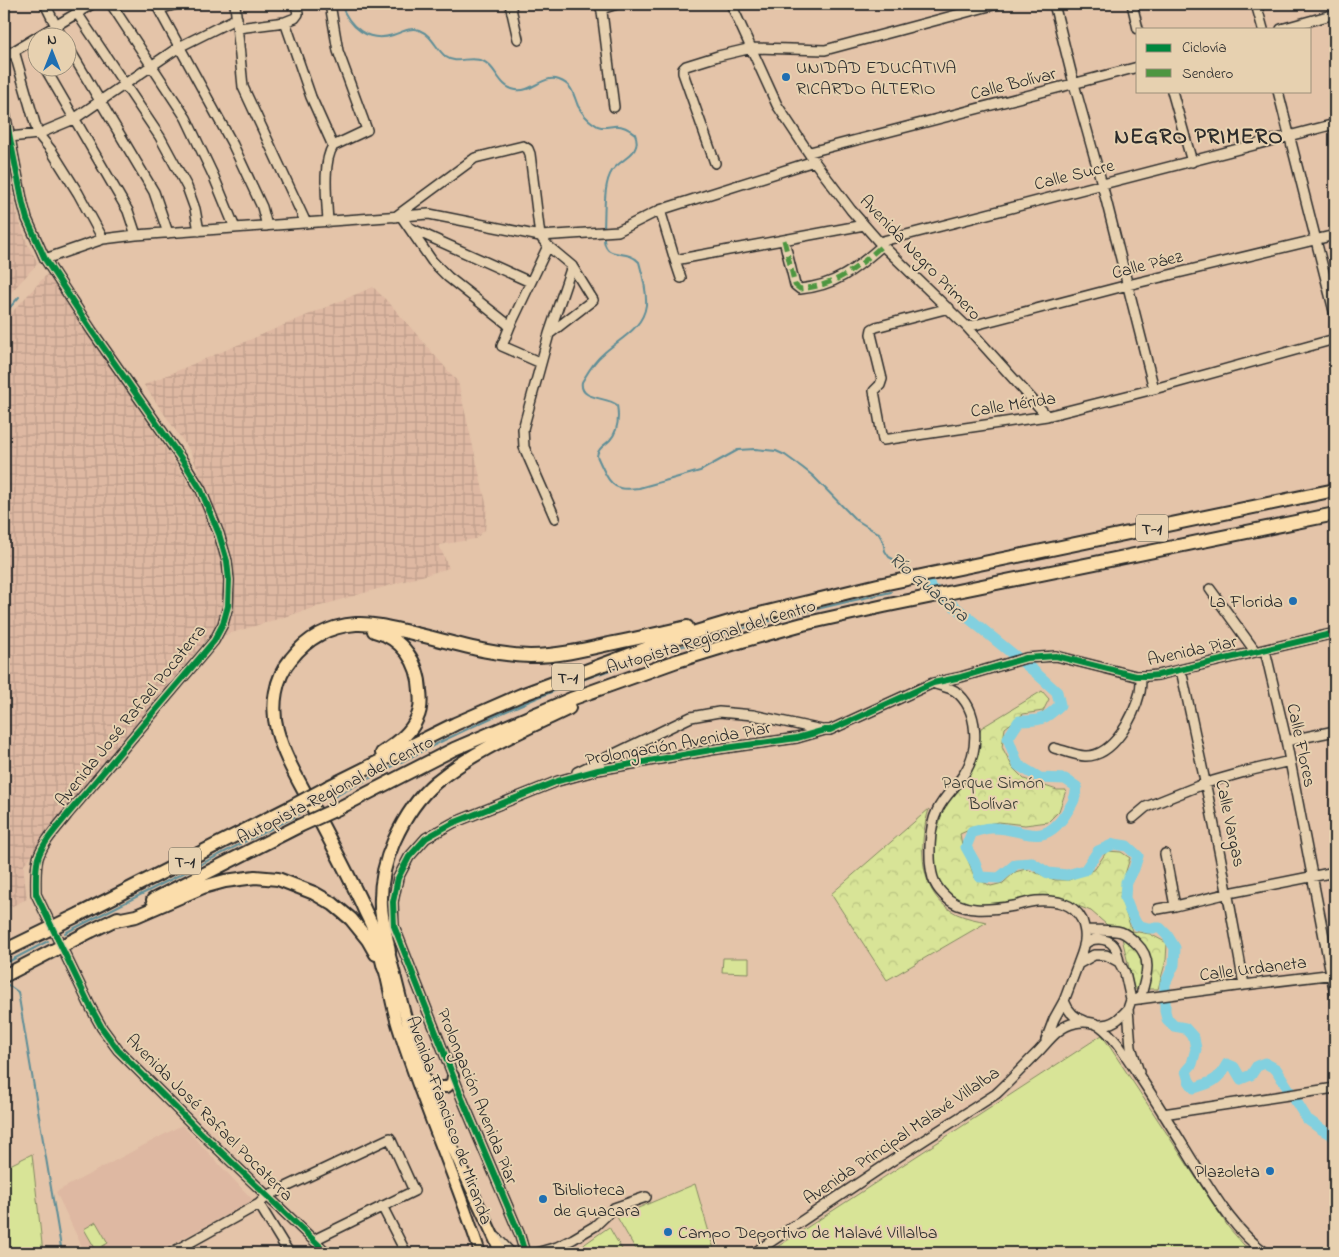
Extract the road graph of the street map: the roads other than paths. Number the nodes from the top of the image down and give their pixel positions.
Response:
1 (44, 4) edge
2 (92, 4) edge
3 (111, 4) edge
4 (177, 4) edge
5 (235, 4) edge
6 (296, 4) edge
7 (330, 4) edge
8 (510, 4) edge
9 (617, 4) edge
10 (732, 4) edge
11 (996, 4) edge
12 (1054, 4) edge
13 (1132, 4) edge
14 (1256, 4) edge
15 (158, 6) edge
16 (601, 6) edge
17 (80, 8) edge
18 (1335, 14) edge
19 (237, 18) junction
20 (285, 22) junction
21 (56, 26) junction
22 (53, 28) edge
23 (238, 28) junction
24 (1138, 28) edge
25 (1263, 28) edge
26 (1286, 28) edge
27 (518, 39) dead end
28 (28, 43) edge
29 (179, 47) junction
30 (752, 48) junction
31 (14, 52) junction
32 (4, 58) edge
33 (78, 63) edge
34 (151, 66) junction
35 (1136, 68) edge
36 (51, 78) edge
37 (124, 84) junction
38 (1074, 84) junction
39 (1172, 92) edge
40 (1278, 92) edge
41 (100, 100) junction
42 (4, 108) edge
43 (614, 108) dead end
44 (74, 119) junction
45 (1335, 124) edge
46 (38, 134) junction
47 (1289, 136) junction
48 (10, 137) junction
49 (333, 146) junction
50 (812, 156) junction
51 (1192, 162) junction
52 (715, 163) dead end
53 (1102, 184) junction
54 (660, 210) junction
55 (398, 217) junction
56 (328, 222) junction
57 (306, 223) junction
58 (864, 225) junction
59 (267, 226) junction
60 (408, 227) junction
61 (235, 228) junction
62 (199, 231) junction
63 (168, 233) junction
64 (1335, 234) edge
65 (136, 235) junction
66 (540, 236) junction
67 (103, 240) junction
68 (784, 240) junction
69 (1316, 240) junction
70 (881, 244) junction
71 (548, 246) junction
72 (45, 259) junction
73 (675, 260) junction
74 (572, 266) junction
75 (681, 278) dead end
76 (530, 282) junction
77 (1128, 285) junction
78 (949, 308) junction
79 (1335, 315) edge
80 (510, 326) junction
81 (967, 327) junction
82 (549, 334) junction
83 (1335, 339) edge
84 (541, 363) junction
85 (1154, 390) junction
86 (1047, 416) junction
87 (1335, 490) edge
88 (1335, 514) edge
89 (555, 518) dead end
90 (1210, 589) dead end
91 (818, 599) junction
92 (1335, 633) edge
93 (1265, 650) junction
94 (1255, 651) junction
95 (678, 661) junction
96 (1002, 665) joint
97 (1181, 670) junction
98 (1141, 676) junction
99 (961, 677) junction
100 (933, 683) junction
101 (953, 690) junction
102 (825, 730) junction
103 (1335, 731) edge
104 (1286, 741) junction
105 (1054, 748) dead end
106 (1290, 761) junction
107 (558, 781) junction
108 (1206, 782) junction
109 (329, 787) junction
110 (1133, 818) dead end
111 (1165, 854) dead end
112 (1335, 872) edge
113 (1312, 877) junction
114 (1228, 893) junction
115 (1175, 906) junction
116 (1158, 909) dead end
117 (111, 921) junction
118 (1085, 930) junction
119 (1130, 937) junction
120 (1084, 945) junction
121 (1115, 948) junction
122 (4, 951) edge
123 (389, 952) junction
124 (1119, 962) junction
125 (1078, 964) junction
126 (384, 968) junction
127 (1334, 975) edge
128 (4, 976) edge
129 (1244, 984) junction
130 (1335, 994) edge
131 (1064, 1001) junction
132 (1136, 1002) junction
133 (1084, 1022) junction
134 (1099, 1025) junction
135 (1043, 1045) junction
136 (453, 1076) junction
137 (1142, 1082) junction
138 (426, 1083) junction
139 (1335, 1088) edge
140 (1163, 1114) junction
141 (268, 1196) junction
142 (646, 1197) dead end
143 (259, 1204) junction
144 (382, 1206) junction
145 (487, 1222) junction
146 (519, 1233) junction
147 (314, 1240) junction
148 (171, 1253) edge
149 (289, 1253) edge
150 (328, 1253) edge
151 (406, 1253) edge
152 (480, 1253) edge
153 (501, 1253) edge
154 (511, 1253) edge
155 (525, 1253) edge
156 (535, 1253) edge
157 (754, 1253) edge
158 (1266, 1253) edge

1 - 21 street
2 - 17 street
3 - 34 street
4 - 15 street
5 - 19 street
6 - 20 street
7 - 49 street
8 - 27 street
9 - 16 street
10 - 30 street, Avenida Negro Primero
11 - 30 street
12 - 38 street
13 - 24 street
14 - 25 street
15 - 29 street
16 - 43 street
17 - 21 street
17 - 37 street
18 - 26 street
19 - 23 street
19 - 29 street
20 - 23 street
20 - 49 street
21 - 22 street
23 - 57 street
28 - 31 street
29 - 34 street
29 - 59 street
30 - 50 street, Avenida Negro Primero
30 - 52 street
31 - 32 street
31 - 46 street
33 - 41 street
34 - 37 street
34 - 61 street
35 - 38 street, Calle Bolívar
36 - 44 street
37 - 41 street
37 - 62 street
38 - 50 street, Calle Bolívar
38 - 53 street
39 - 51 street
40 - 47 street
41 - 44 street
41 - 63 street
42 - 48 street, Avenida José Rafael Pocaterra
44 - 46 street
44 - 65 street
45 - 47 street, Calle Sucre
46 - 48 street
46 - 67 street
47 - 51 street, Calle Sucre
47 - 69 street
48 - 72 street, Avenida José Rafael Pocaterra
49 - 56 street
50 - 54 street, Calle Bolívar
50 - 58 street, Avenida Negro Primero
51 - 53 street, Calle Sucre
53 - 70 street, Calle Sucre
53 - 77 street
54 - 66 street, Calle Bolívar
54 - 73 street
55 - 56 street
55 - 60 street
55 - 66 street
55 - 66 street
56 - 57 street
57 - 59 street
58 - 68 street
58 - 70 street, Avenida Negro Primero
59 - 61 street
60 - 76 street
60 - 80 street
61 - 62 street
62 - 63 street
63 - 65 street
64 - 69 street, Calle Páez
65 - 67 street
66 - 71 street
67 - 72 street
68 - 70 street
68 - 73 street
69 - 77 street, Calle Páez
69 - 79 street
70 - 78 street, Avenida Negro Primero
71 - 74 street
71 - 76 street
72 - 141 street, Avenida José Rafael Pocaterra
73 - 75 street
74 - 82 street
74 - 82 street
76 - 80 street
77 - 81 street, Calle Páez
77 - 85 street
78 - 81 street, Avenida Negro Primero
78 - 86 street, Calle Mérida
80 - 84 street
81 - 86 street, Avenida Negro Primero
82 - 84 street
83 - 85 street, Calle Mérida
84 - 89 street
85 - 86 street, Calle Mérida
87 - 91 highway, Autopista Regional del Centro / T-1
88 - 95 highway, Autopista Regional del Centro / T-1
90 - 94 street
91 - 109 highway, Autopista Regional del Centro / T-1
91 - 126 highway
92 - 93 street, Avenida Piar
93 - 94 street, Avenida Piar
93 - 104 street, Calle Flores
94 - 97 street, Avenida Piar
95 - 117 highway, Autopista Regional del Centro / T-1, bridge
95 - 123 highway
96 - 98 street, Avenida Piar
96 - 99 street, Prolongación Avenida Piar
97 - 98 street, Avenida Piar
97 - 108 street, Calle Vargas
98 - 105 street
99 - 100 street, Prolongación Avenida Piar
99 - 101 street
100 - 101 street
100 - 102 street, Prolongación Avenida Piar
101 - 118 street
102 - 107 street, Prolongación Avenida Piar
102 - 107 street, Prolongación Avenida Piar
103 - 104 street
104 - 106 street, Calle Flores
106 - 108 street
106 - 113 street, Calle Flores
107 - 136 street, Prolongación Avenida Piar
108 - 110 street
108 - 114 street, Calle Vargas
109 - 122 highway, Autopista Regional del Centro / T-1, bridge
109 - 123 highway
111 - 115 street
112 - 113 street
113 - 114 street
113 - 127 street, Calle Flores
114 - 115 street
114 - 129 street, Calle Vargas
115 - 116 street
117 - 126 highway
117 - 128 highway, Autopista Regional del Centro / T-1, bridge
118 - 119 street
118 - 120 street
119 - 121 street
119 - 132 street
120 - 121 street
120 - 125 street
121 - 124 street
123 - 138 main road, Avenida Francisco de Miranda
124 - 125 street
124 - 132 street
125 - 131 street
126 - 152 main road, Avenida Francisco de Miranda
127 - 129 street, Calle Urdaneta
127 - 130 street, Calle Flores
129 - 132 street, Calle Urdaneta
131 - 133 street
131 - 135 street
132 - 134 street
132 - 137 street
133 - 134 street, Avenida Principal Malavé Villalba
133 - 135 street, Avenida Principal Malavé Villalba
134 - 137 street
135 - 157 street, Avenida Principal Malavé Villalba
136 - 138 main road
136 - 146 street, Prolongación Avenida Piar
137 - 140 street
138 - 145 main road, Avenida Francisco de Miranda
139 - 140 street
140 - 158 street
141 - 143 street
141 - 144 street
141 - 147 street, Avenida José Rafael Pocaterra
142 - 156 street
143 - 148 street
143 - 149 street
144 - 147 street
144 - 151 street
145 - 153 main road, Avenida Francisco de Miranda
145 - 154 street
146 - 155 street
146 - 156 street
147 - 150 street, Avenida José Rafael Pocaterra

